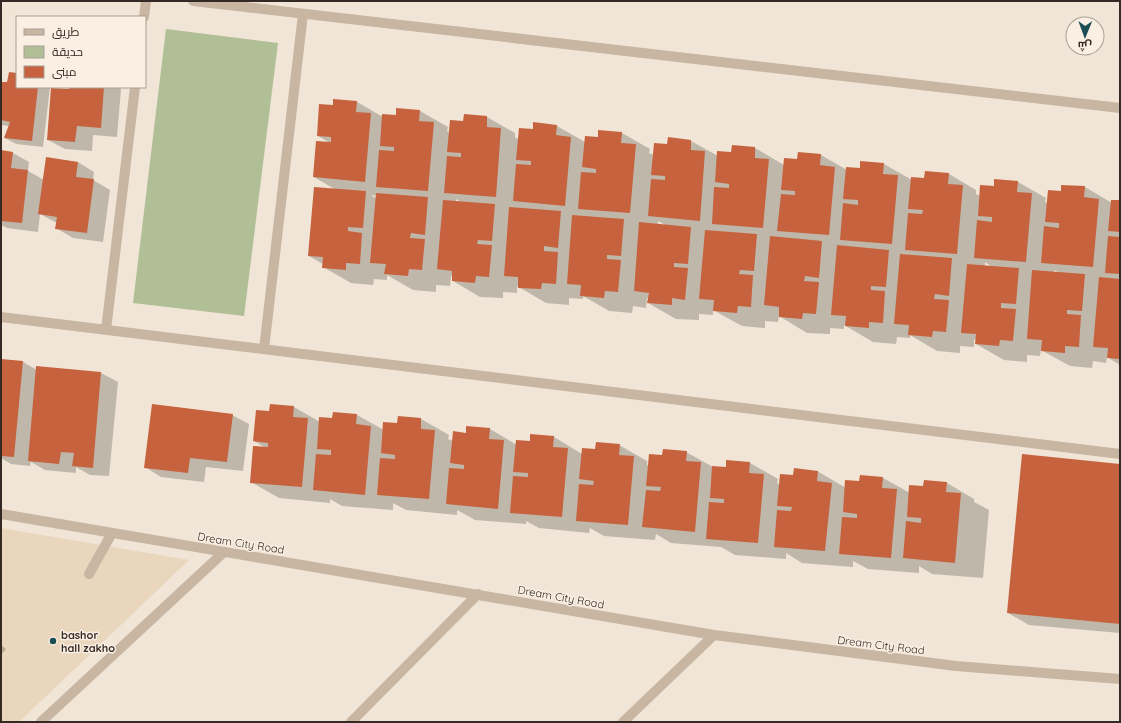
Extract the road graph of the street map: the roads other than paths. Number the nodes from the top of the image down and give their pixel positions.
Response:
1 (146, 1) edge
2 (193, 1) edge
3 (218, 2) edge
4 (303, 14) junction
5 (144, 16) edge
6 (135, 88) edge
7 (1120, 108) edge
8 (1, 318) edge
9 (106, 330) junction
10 (264, 349) junction
11 (1120, 454) edge
12 (1, 514) edge
13 (112, 533) junction
14 (224, 552) junction
15 (89, 574) dead end
16 (478, 594) junction
17 (714, 635) junction
18 (1120, 679) edge
19 (41, 722) edge
20 (351, 722) edge
21 (623, 722) edge

1 - 5 street
2 - 3 street
3 - 4 street
4 - 7 street
4 - 10 street
6 - 9 street
8 - 9 street
9 - 10 street
10 - 11 street
12 - 13 street, Dream City Road
13 - 14 street, Dream City Road
13 - 15 street
14 - 16 street, Dream City Road
14 - 19 street
16 - 17 street, Dream City Road
16 - 20 street
17 - 18 street, Dream City Road
17 - 21 street

